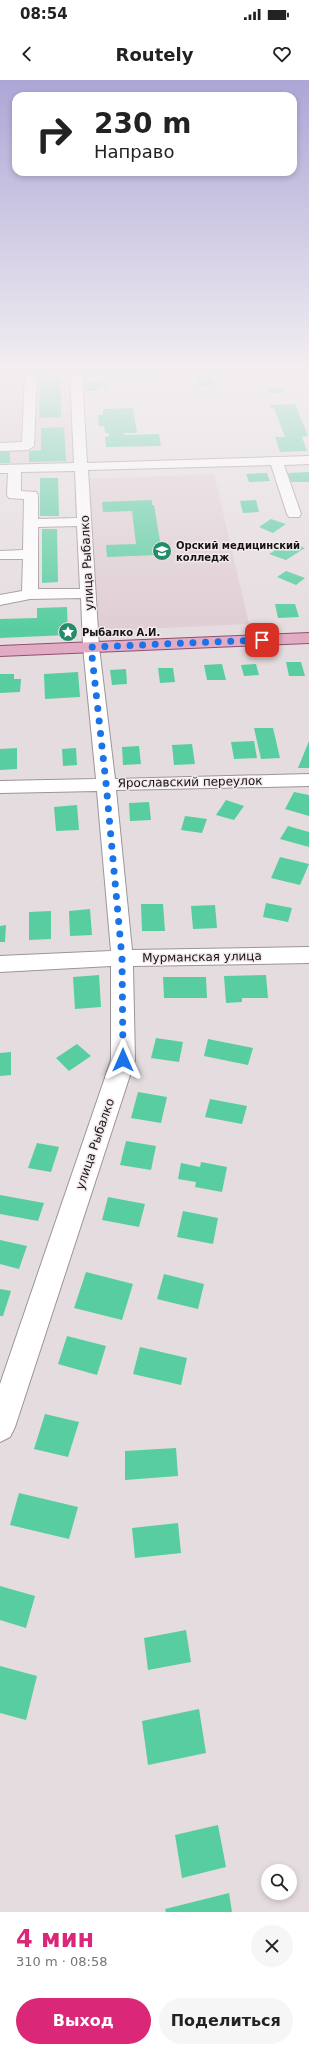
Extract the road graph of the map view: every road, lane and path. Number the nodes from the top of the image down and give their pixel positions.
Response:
1 (81, 458) edge
2 (309, 460) edge
3 (276, 461) junction
4 (81, 467) junction
5 (15, 468) junction
6 (0, 469) edge
7 (294, 514) dead end
8 (84, 522) junction
9 (30, 523) junction
10 (31, 554) junction
11 (0, 555) edge
12 (88, 592) junction
13 (30, 594) junction
14 (0, 600) edge
15 (309, 638) edge
16 (91, 647) junction
17 (0, 651) edge
18 (309, 780) edge
19 (106, 783) junction
20 (0, 787) edge
21 (309, 955) edge
22 (122, 958) junction
23 (0, 964) edge
24 (0, 1427) edge

1 - 4 street, улица Рыбалко
2 - 3 street
3 - 4 street
3 - 7 street
4 - 5 street
4 - 8 street, улица Рыбалко
5 - 6 street
5 - 9 street
8 - 9 street
8 - 12 street, улица Рыбалко
9 - 10 street
10 - 11 street
10 - 13 street
12 - 13 street
12 - 16 street, улица Рыбалко
13 - 14 street
15 - 16 main road
16 - 17 main road
16 - 19 street, улица Рыбалко
18 - 19 street, Ярославский переулок
19 - 20 street, Ярославский переулок
19 - 22 street, улица Рыбалко
21 - 22 street, Мурманская улица
22 - 23 street, Мурманская улица
22 - 24 street, улица Рыбалко

